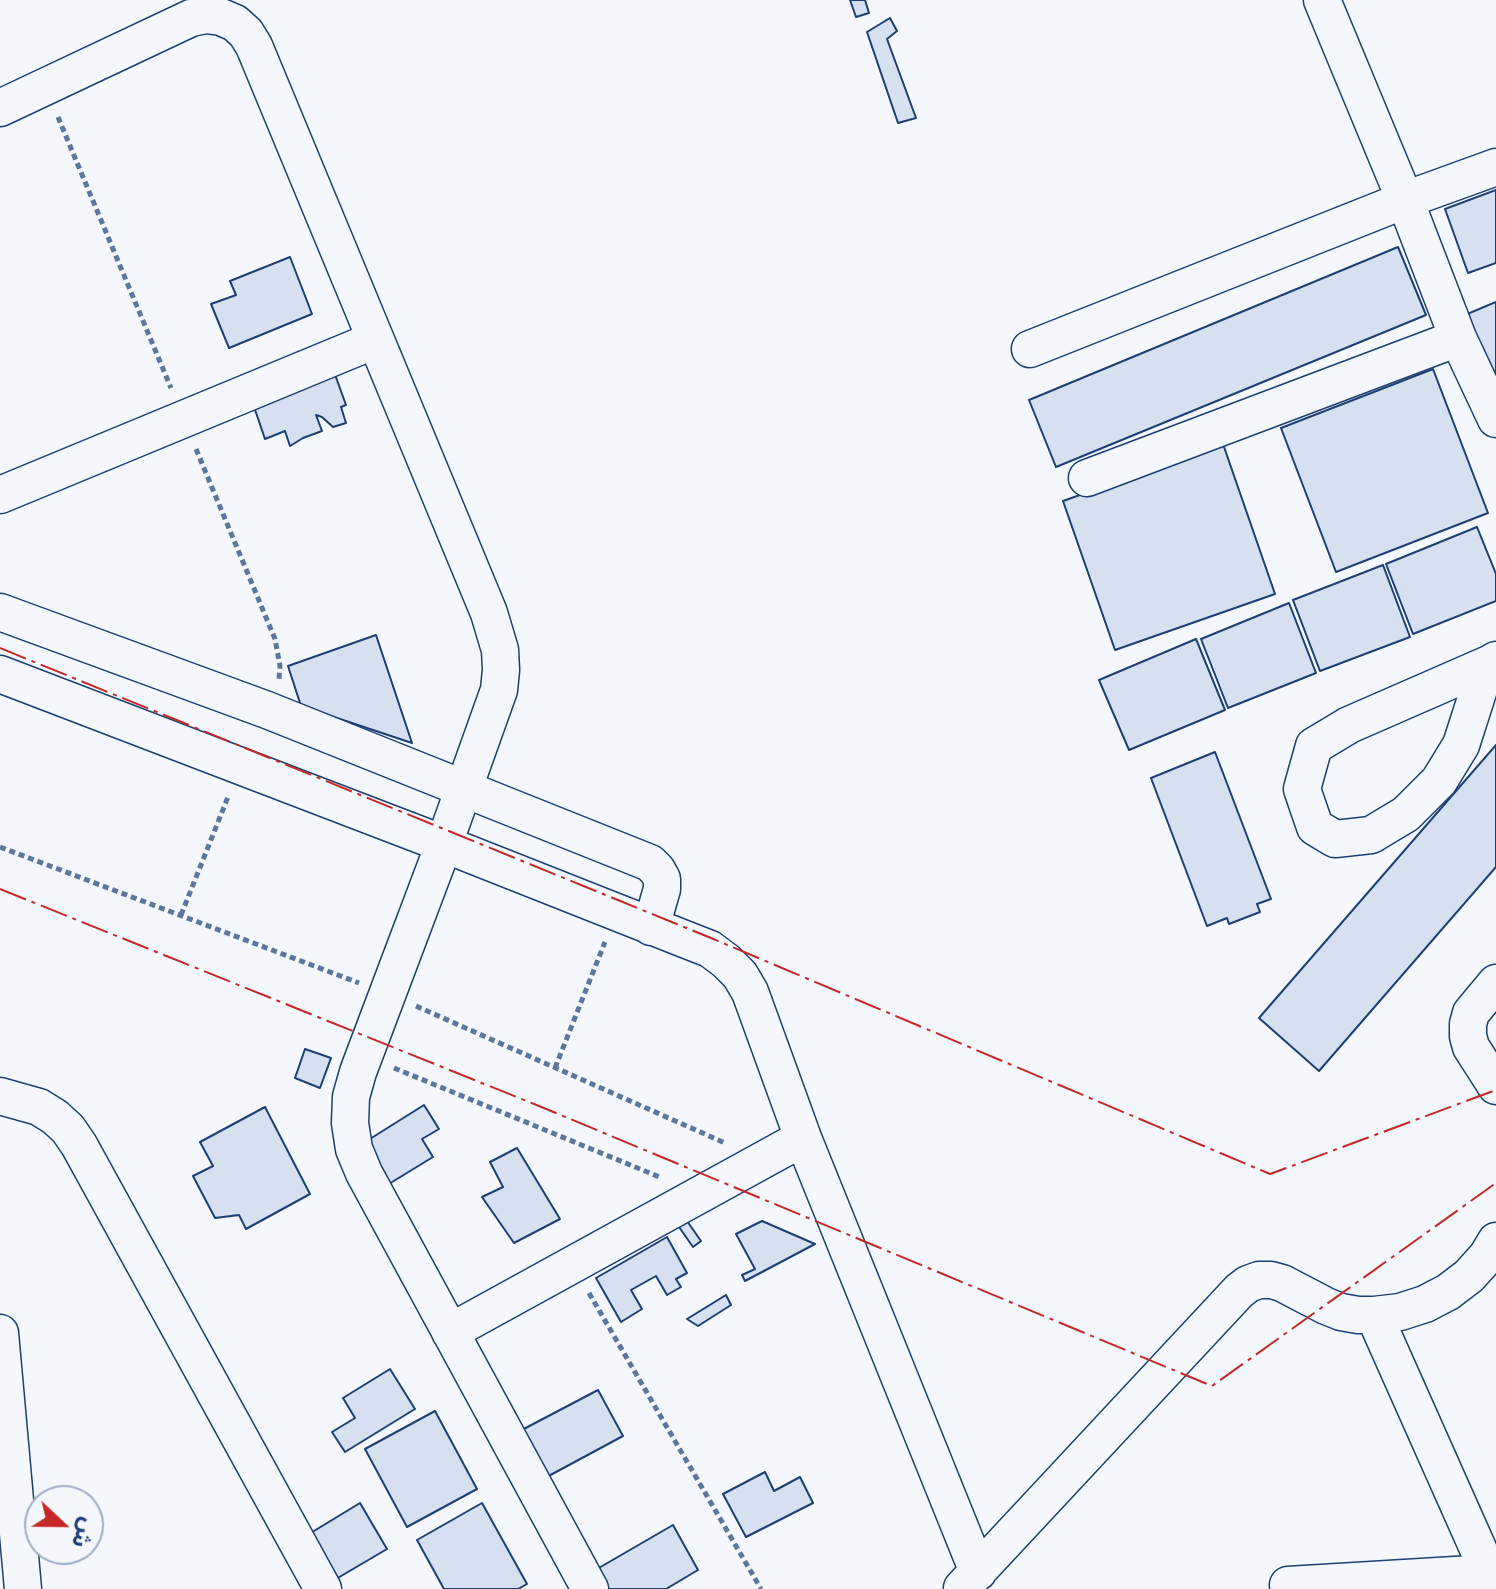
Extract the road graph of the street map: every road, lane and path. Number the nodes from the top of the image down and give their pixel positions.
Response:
1 (1322, 0) edge
2 (0, 108) edge
3 (1496, 167) edge
4 (1405, 200) junction
5 (1458, 338) junction
6 (375, 340) junction
7 (1030, 349) dead end
8 (1496, 419) edge
9 (1087, 478) dead end
10 (0, 495) edge
11 (0, 612) edge
12 (1494, 662) edge
13 (0, 674) edge
14 (241, 766) junction
15 (464, 789) junction
16 (444, 844) junction
17 (616, 913) junction
18 (181, 915) dead end
19 (651, 927) junction
20 (1496, 983) edge
21 (363, 1056) junction
22 (555, 1068) dead end
23 (1496, 1086) edge
24 (0, 1096) edge
25 (803, 1138) junction
26 (700, 1194) junction
27 (1496, 1241) edge
28 (573, 1265) junction
29 (1374, 1315) junction
30 (450, 1332) junction
31 (0, 1333) edge
32 (1493, 1577) edge
33 (970, 1580) edge
34 (1284, 1588) edge
35 (23, 1589) edge
36 (323, 1589) edge
37 (590, 1589) edge
38 (761, 1589) edge

1 - 4 street
2 - 6 street
3 - 4 street
4 - 5 street
4 - 7 street
5 - 8 street
5 - 9 street
6 - 10 street
6 - 15 street
11 - 15 street
12 - 12 street
13 - 14 street
14 - 16 street
14 - 18 path
15 - 16 street
15 - 19 street
16 - 17 street
16 - 21 street
17 - 19 street
17 - 22 path
19 - 25 street
20 - 23 street
21 - 26 path
21 - 30 street
24 - 36 street
25 - 26 street
25 - 33 street
26 - 28 street
27 - 29 street
28 - 30 street
28 - 38 path
29 - 32 street
29 - 33 street
30 - 37 street
31 - 35 street
32 - 34 street

